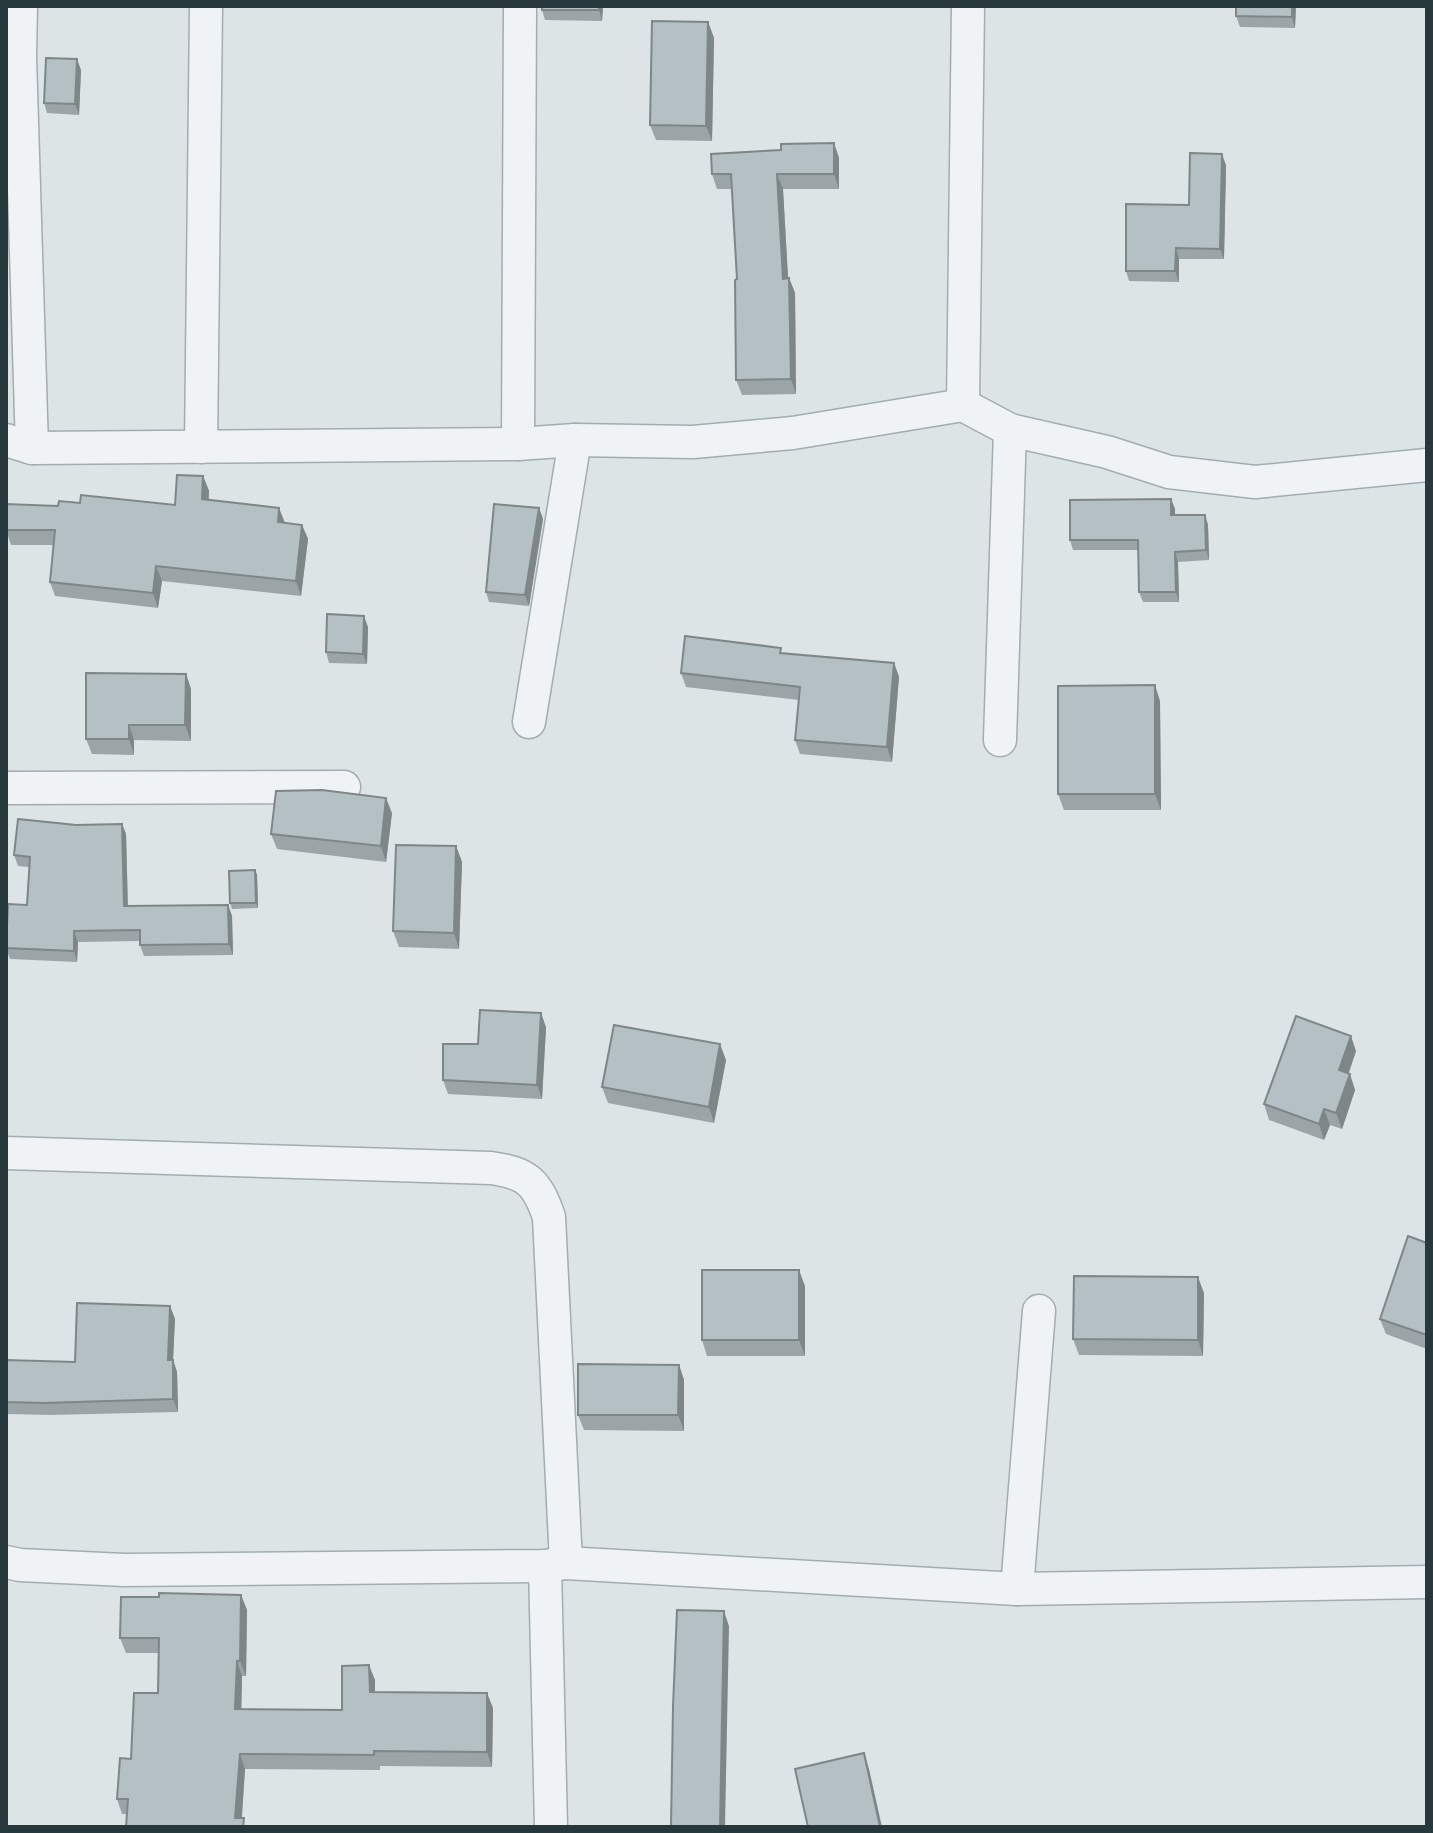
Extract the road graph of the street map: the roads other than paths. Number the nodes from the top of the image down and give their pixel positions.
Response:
1 (21, 6) edge
2 (206, 6) edge
3 (520, 6) edge
4 (968, 6) edge
5 (13, 56) edge
6 (963, 405) junction
7 (1010, 430) junction
8 (575, 440) junction
9 (19, 444) edge
10 (518, 444) junction
11 (201, 447) junction
12 (1427, 465) edge
13 (529, 722) dead end
14 (1000, 740) dead end
15 (344, 787) dead end
16 (6, 788) edge
17 (6, 1153) edge
18 (1039, 1311) dead end
19 (6, 1562) edge
20 (556, 1565) junction
21 (1427, 1582) edge
22 (1017, 1589) junction
23 (551, 1827) edge

1 - 5 street
2 - 11 street
3 - 10 street
4 - 6 street
5 - 9 street
6 - 7 street
6 - 8 street
7 - 12 street
7 - 14 street
8 - 10 street
8 - 13 street
9 - 11 street
10 - 11 street
15 - 16 street
17 - 20 street
18 - 22 street
19 - 20 street
20 - 22 street
20 - 23 street
21 - 22 street

